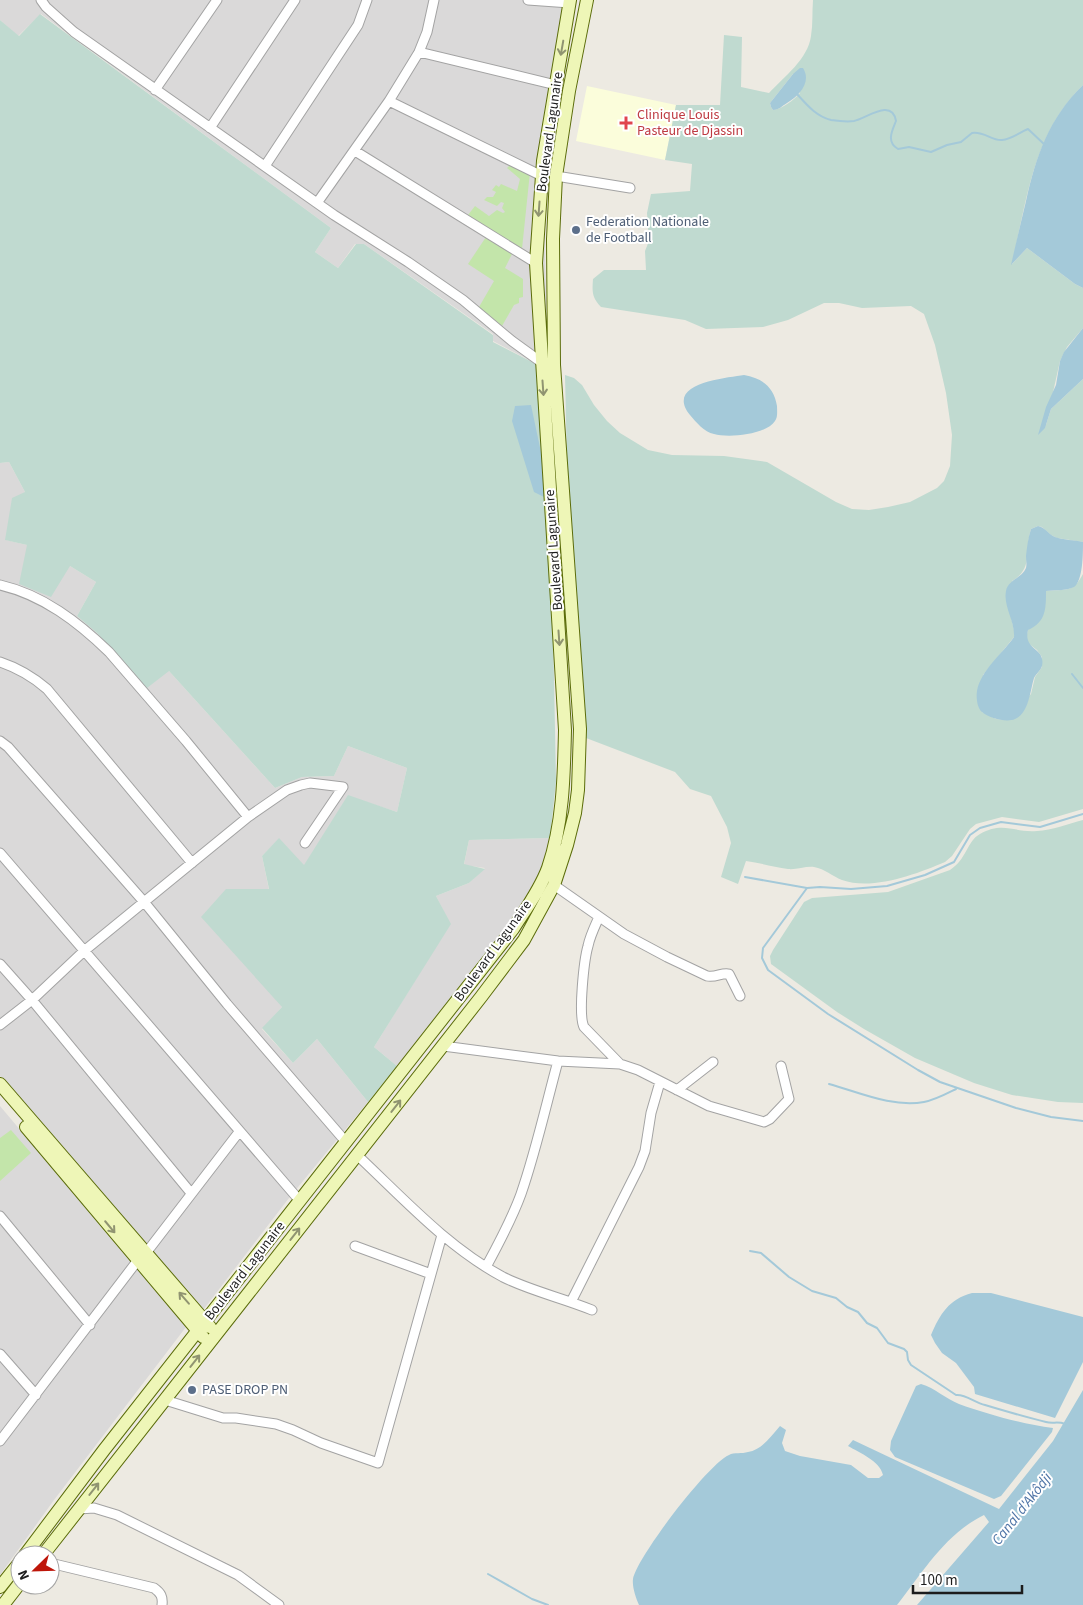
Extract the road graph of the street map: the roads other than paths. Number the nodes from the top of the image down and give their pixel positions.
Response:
1 (41, 0) edge
2 (217, 0) edge
3 (296, 0) edge
4 (366, 0) edge
5 (434, 0) edge
6 (528, 0) edge
7 (587, 0) edge
8 (570, 2) edge
9 (419, 52) junction
10 (556, 85) junction
11 (155, 90) junction
12 (390, 101) junction
13 (210, 128) junction
14 (355, 150) junction
15 (265, 166) junction
16 (542, 176) junction
17 (556, 176) junction
18 (630, 188) dead end
19 (317, 203) junction
20 (536, 263) junction
21 (541, 362) junction
22 (0, 585) edge
23 (0, 662) edge
24 (0, 741) edge
25 (248, 816) junction
26 (305, 843) dead end
27 (0, 853) edge
28 (192, 863) junction
29 (554, 885) junction
30 (145, 903) junction
31 (599, 917) junction
32 (84, 951) junction
33 (0, 964) edge
34 (740, 996) dead end
35 (32, 1000) junction
36 (0, 1025) edge
37 (443, 1046) junction
38 (558, 1060) junction
39 (713, 1062) dead end
40 (620, 1064) junction
41 (780, 1066) dead end
42 (660, 1082) junction
43 (0, 1084) edge
44 (677, 1090) junction
45 (0, 1096) edge
46 (239, 1132) junction
47 (346, 1142) junction
48 (357, 1155) junction
49 (191, 1194) junction
50 (300, 1201) junction
51 (0, 1216) edge
52 (442, 1235) junction
53 (355, 1246) dead end
54 (142, 1257) junction
55 (486, 1267) junction
56 (431, 1274) junction
57 (572, 1302) junction
58 (592, 1310) dead end
59 (90, 1324) junction
60 (201, 1326) junction
61 (212, 1339) junction
62 (0, 1354) edge
63 (36, 1395) junction
64 (165, 1400) junction
65 (0, 1441) edge
66 (78, 1509) junction
67 (33, 1545) edge
68 (51, 1545) edge
69 (60, 1565) edge
70 (10, 1574) edge
71 (0, 1587) edge
72 (11, 1595) edge
73 (3, 1605) edge
74 (162, 1605) edge
75 (279, 1605) edge

1 - 11 street
2 - 11 street
3 - 13 street
4 - 15 street
5 - 9 street
6 - 8 street
7 - 17 main road, Boulevard Lagunaire
8 -> 10 main road, Boulevard Lagunaire
9 - 10 street
9 - 12 street
10 - 16 main road, Boulevard Lagunaire
11 - 13 street
12 - 14 street
12 - 16 street
13 - 15 street
14 - 19 street
14 - 20 street
15 - 19 street
16 -> 20 main road, Boulevard Lagunaire
17 - 18 street
17 - 29 main road, Boulevard Lagunaire
19 - 21 street
20 - 21 main road, Boulevard Lagunaire
21 -> 47 main road, Boulevard Lagunaire
22 - 25 street
23 - 28 street
24 - 30 street
25 - 26 street
25 - 28 street
27 - 32 street
28 - 30 street
29 - 31 street
29 - 37 main road, Boulevard Lagunaire
30 - 32 street
30 - 47 street
31 - 34 street
31 - 40 street
32 - 35 street
32 - 46 street
33 - 35 street
35 - 36 street
35 - 49 street
37 - 38 street
48 -> 37 main road, Boulevard Lagunaire
38 - 40 street
38 - 55 street
39 - 44 street
40 - 42 street
41 - 44 street
42 - 44 street
42 - 57 street
43 - 54 main road
45 -> 54 main road
46 - 49 street
46 - 50 street
47 - 50 main road, Boulevard Lagunaire
48 - 52 street
61 -> 48 main road, Boulevard Lagunaire
49 - 54 street
50 - 60 main road, Boulevard Lagunaire
51 - 59 street
52 - 55 street
52 - 56 street
53 - 56 street
54 - 59 street
54 - 60 main road
55 - 57 street
56 - 64 street
57 - 58 street
59 - 63 street
60 - 61 main road
60 - 67 main road, Boulevard Lagunaire
64 -> 61 main road, Boulevard Lagunaire
62 - 63 street
63 - 65 street
66 -> 64 main road, Boulevard Lagunaire
66 - 68 main road, Boulevard Lagunaire
66 - 75 street
69 - 74 street
70 - 71 main road
72 - 73 main road

